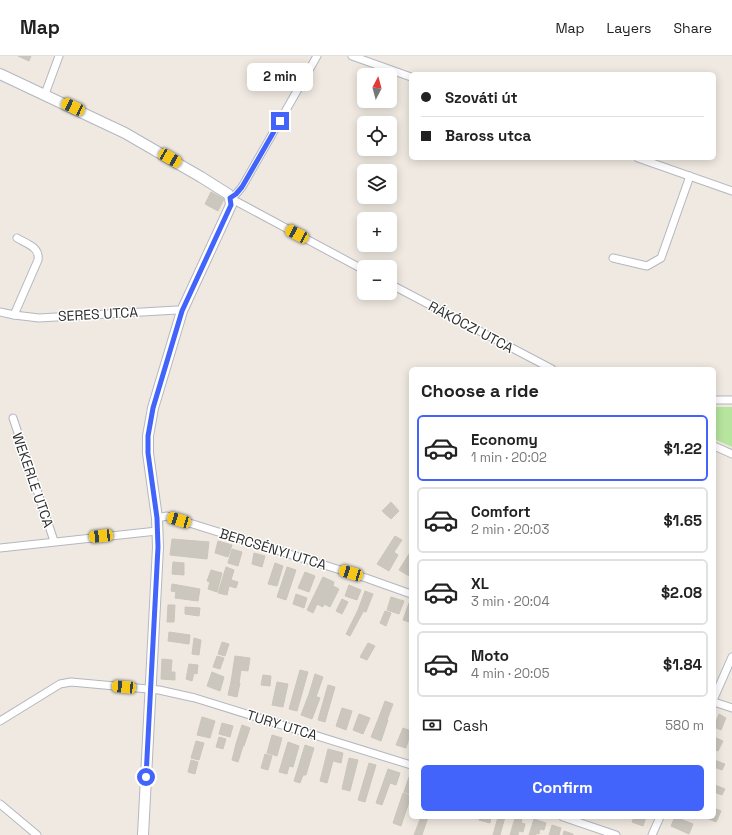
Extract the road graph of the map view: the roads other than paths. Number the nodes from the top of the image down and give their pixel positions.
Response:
1 (59, 56) edge
2 (317, 56) edge
3 (352, 56) edge
4 (0, 74) edge
5 (409, 76) edge
6 (45, 94) junction
7 (644, 160) edge
8 (690, 176) junction
9 (732, 191) edge
10 (230, 198) junction
11 (17, 238) dead end
12 (613, 258) dead end
13 (357, 266) edge
14 (397, 288) edge
15 (182, 311) junction
16 (0, 312) edge
17 (14, 315) junction
18 (548, 367) edge
19 (716, 400) edge
20 (732, 400) edge
21 (13, 418) dead end
22 (716, 447) edge
23 (732, 454) edge
24 (157, 518) junction
25 (157, 531) junction
26 (54, 542) junction
27 (0, 548) edge
28 (409, 593) edge
29 (732, 657) edge
30 (151, 690) junction
31 (716, 693) edge
32 (716, 703) edge
33 (732, 708) edge
34 (0, 721) edge
35 (409, 765) edge
36 (0, 804) edge
37 (569, 819) edge
38 (659, 819) edge
39 (36, 835) edge
40 (143, 835) edge
41 (616, 835) edge
42 (652, 835) edge

1 - 6 street
2 - 10 street
3 - 5 street
4 - 6 main road
6 - 10 main road
7 - 8 street
8 - 9 street
8 - 12 street
10 - 13 street
10 - 15 main road
11 - 17 street
14 - 18 street, RÁKÓCZI UTCA
15 - 17 street, SERES UTCA
15 - 24 main road
16 - 17 street, SERES UTCA
19 - 20 street
21 - 26 street, WEKERLE UTCA
22 - 23 street
24 - 25 main road
24 - 28 street, BERCSÉNYI UTCA
25 - 26 street, WEKERLE UTCA
25 - 30 main road
26 - 27 street, WEKERLE UTCA
29 - 31 street
30 - 34 street, TURY UTCA
30 - 35 street, TURY UTCA
30 - 40 main road
32 - 33 street
36 - 39 street
37 - 41 street
38 - 42 street

